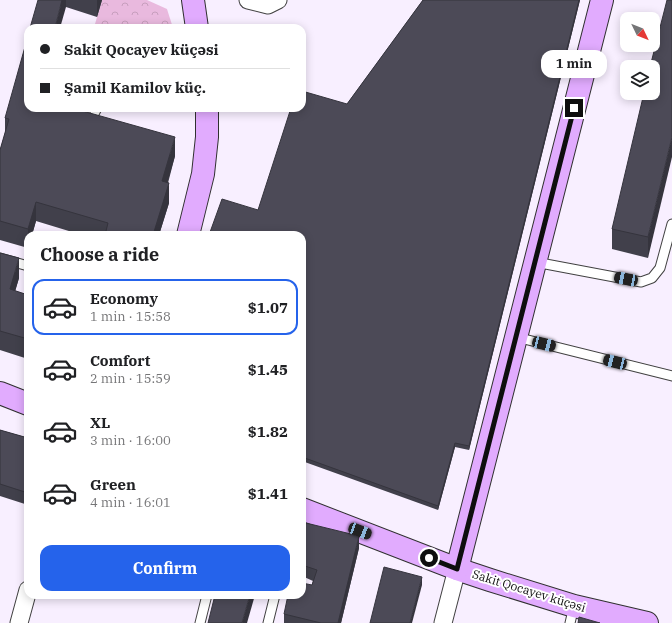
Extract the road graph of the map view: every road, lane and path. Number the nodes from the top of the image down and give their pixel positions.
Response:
1 (193, 0) edge
2 (248, 0) edge
3 (278, 0) edge
4 (602, 0) edge
5 (196, 24) edge
6 (207, 112) edge
7 (672, 224) edge
8 (189, 231) edge
9 (0, 258) edge
10 (535, 262) junction
11 (24, 265) edge
12 (516, 337) junction
13 (672, 376) edge
14 (0, 393) edge
15 (24, 402) edge
16 (306, 512) edge
17 (457, 569) junction
18 (26, 599) edge
19 (206, 599) edge
20 (274, 599) edge
21 (572, 615) edge
22 (19, 623) edge
23 (200, 623) edge
24 (268, 623) edge
25 (443, 623) edge
26 (647, 623) edge

1 - 5 street
2 - 3 street
4 - 10 street
6 - 8 street
7 - 10 lane
9 - 11 lane
10 - 12 street
12 - 13 lane
12 - 17 street
14 - 15 street
16 - 17 street, Sakit Qocayev küçəsi
17 - 21 street, Sakit Qocayev küçəsi
17 - 25 street
18 - 22 street
19 - 23 lane
20 - 24 lane
21 - 26 street, Sakit Qocayev küçəsi

